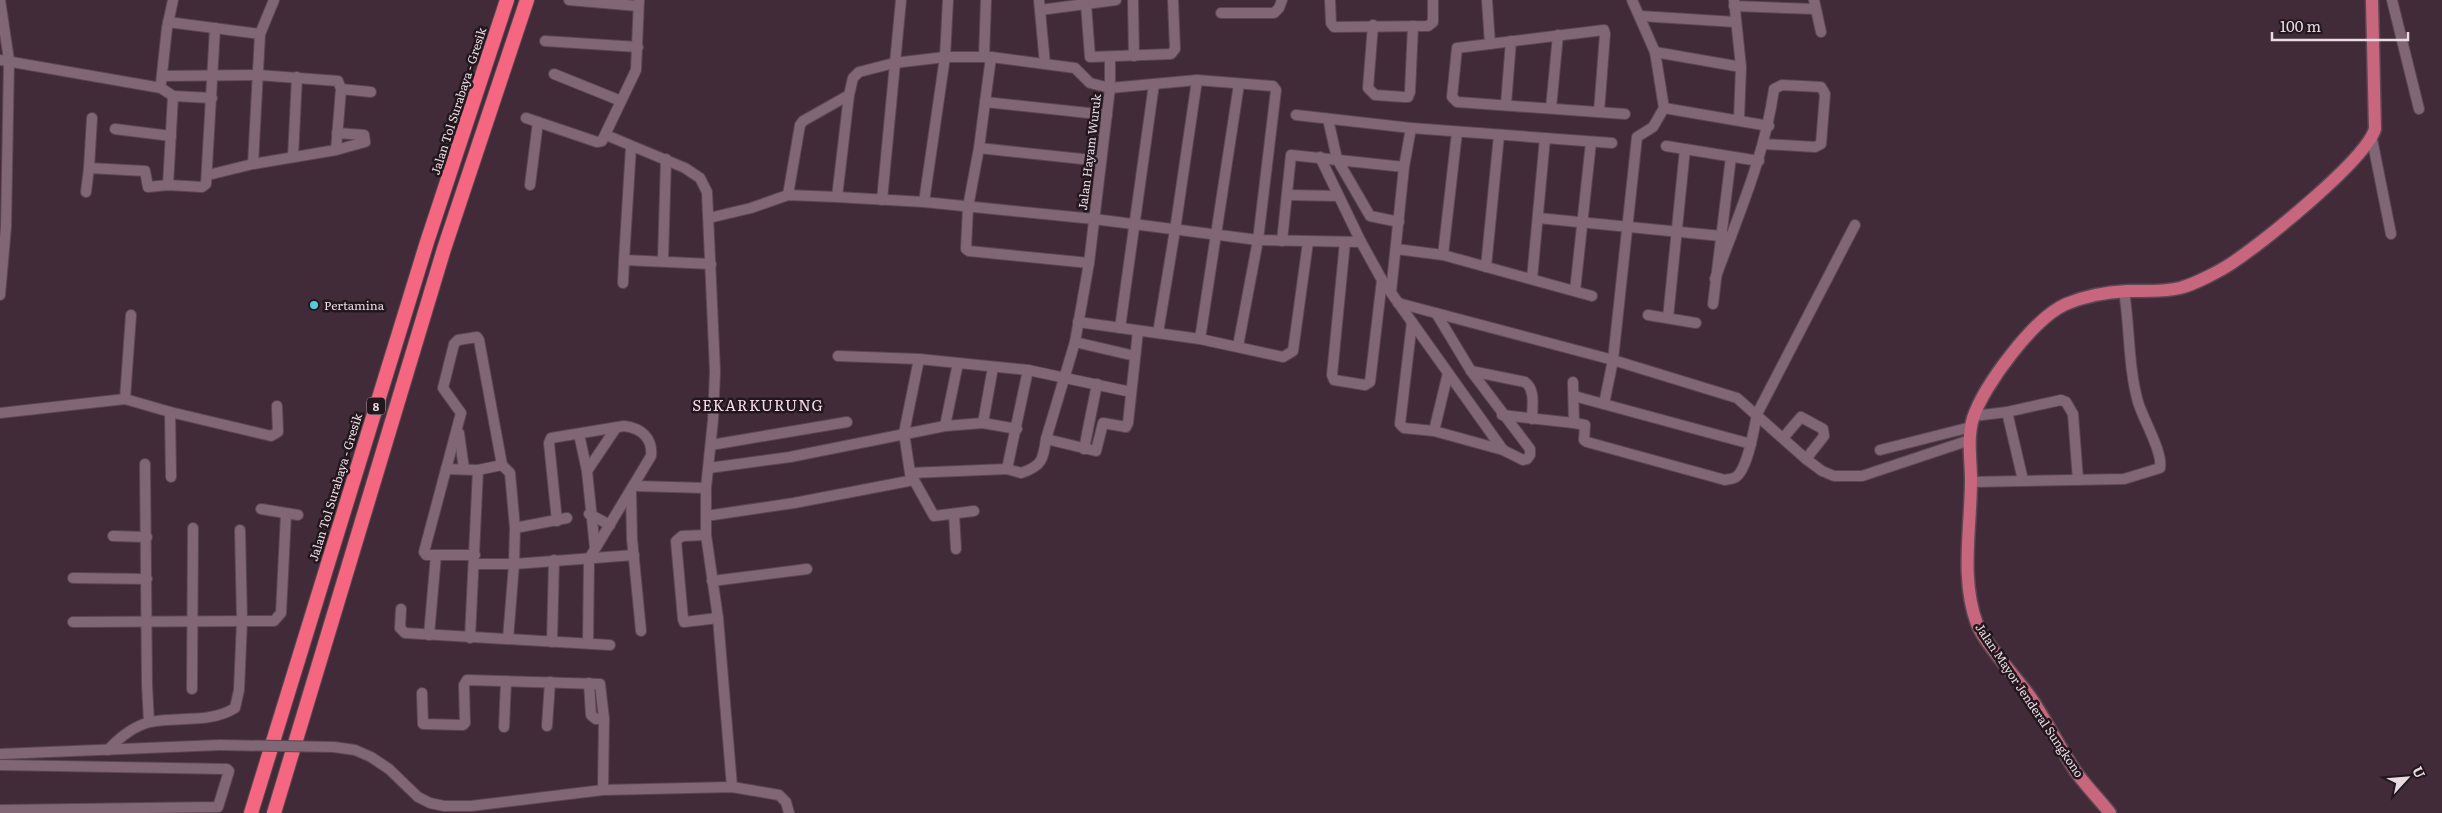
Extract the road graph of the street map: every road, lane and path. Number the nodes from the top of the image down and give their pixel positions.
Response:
1 (0, 0) edge
2 (173, 0) edge
3 (274, 0) edge
4 (507, 0) edge
5 (526, 0) edge
6 (569, 0) edge
7 (901, 0) edge
8 (948, 0) edge
9 (986, 0) edge
10 (1116, 0) edge
11 (1133, 0) edge
12 (1174, 0) edge
13 (1282, 0) edge
14 (1330, 0) edge
15 (1433, 0) edge
16 (1487, 0) edge
17 (1632, 0) edge
18 (2372, 0) edge
19 (2392, 0) edge
20 (638, 3) edge
21 (1734, 3) edge
22 (1086, 4) junction
23 (1814, 4) edge
24 (1040, 5) edge
25 (1221, 13) dead end
26 (1640, 16) junction
27 (168, 22) junction
28 (1736, 22) junction
29 (1373, 25) junction
30 (1413, 26) junction
31 (215, 28) junction
32 (1821, 32) dead end
33 (260, 34) junction
34 (1558, 35) junction
35 (545, 41) dead end
36 (1511, 41) junction
37 (1490, 44) junction
38 (638, 47) junction
39 (1654, 52) junction
40 (1134, 56) junction
41 (945, 57) junction
42 (988, 57) junction
43 (1110, 57) junction
44 (4, 60) edge
45 (894, 63) junction
46 (1045, 64) junction
47 (1741, 67) junction
48 (554, 74) dead end
49 (214, 75) junction
50 (162, 76) junction
51 (258, 76) junction
52 (297, 77) junction
53 (1197, 80) junction
54 (1154, 84) junction
55 (1239, 84) junction
56 (160, 88) junction
57 (1110, 88) junction
58 (341, 89) junction
59 (371, 92) dead end
60 (849, 95) junction
61 (174, 96) junction
62 (212, 98) junction
63 (621, 101) junction
64 (985, 102) junction
65 (1506, 104) junction
66 (1551, 108) junction
67 (1664, 108) junction
68 (2419, 109) dead end
69 (1599, 112) junction
70 (1625, 114) dead end
71 (1107, 115) junction
72 (1296, 115) dead end
73 (92, 118) dead end
74 (526, 118) dead end
75 (1328, 119) junction
76 (1740, 119) junction
77 (538, 122) junction
78 (1769, 126) junction
79 (1411, 128) junction
80 (116, 129) dead end
81 (1457, 132) junction
82 (337, 133) junction
83 (606, 135) junction
84 (1499, 135) junction
85 (171, 136) junction
86 (1545, 138) junction
87 (2372, 139) junction
88 (1591, 142) junction
89 (1612, 143) dead end
90 (1764, 144) junction
91 (1666, 146) dead end
92 (631, 147) junction
93 (979, 148) junction
94 (1685, 149) junction
95 (336, 150) junction
96 (293, 157) junction
97 (1320, 157) junction
98 (1731, 157) junction
99 (666, 159) junction
100 (1337, 159) junction
101 (1101, 161) junction
102 (1759, 161) junction
103 (253, 164) junction
104 (1404, 167) junction
105 (89, 168) junction
106 (208, 175) junction
107 (168, 185) junction
108 (530, 185) dead end
109 (86, 192) dead end
110 (788, 195) junction
111 (1287, 195) junction
112 (1338, 196) junction
113 (837, 197) junction
114 (882, 200) junction
115 (924, 202) junction
116 (968, 207) junction
117 (709, 218) junction
118 (1538, 218) junction
119 (1094, 219) junction
120 (1398, 222) junction
121 (1582, 222) junction
122 (1136, 224) junction
123 (3, 226) edge
124 (1855, 226) dead end
125 (1629, 227) junction
126 (1176, 230) junction
127 (1676, 232) junction
128 (2391, 234) dead end
129 (1218, 235) junction
130 (1726, 237) junction
131 (1258, 240) junction
132 (1282, 241) junction
133 (1308, 242) junction
134 (1345, 242) junction
135 (1361, 242) junction
136 (1396, 249) junction
137 (1443, 255) junction
138 (624, 260) junction
139 (663, 260) junction
140 (1089, 263) junction
141 (711, 264) junction
142 (1486, 267) junction
143 (1532, 279) junction
144 (1382, 280) junction
145 (623, 283) dead end
146 (1575, 291) junction
147 (2124, 291) junction
148 (1391, 292) junction
149 (0, 295) edge
150 (1592, 296) dead end
151 (1398, 303) junction
152 (1713, 304) dead end
153 (1436, 313) junction
154 (131, 315) dead end
155 (1648, 315) dead end
156 (1668, 318) junction
157 (1078, 322) junction
158 (1412, 322) junction
159 (1696, 323) dead end
160 (1120, 328) junction
161 (1138, 331) junction
162 (1158, 333) junction
163 (1200, 339) junction
164 (1075, 342) junction
165 (1238, 346) junction
166 (838, 356) dead end
167 (1135, 356) junction
168 (919, 359) junction
169 (1613, 360) junction
170 (958, 364) junction
171 (993, 367) junction
172 (1028, 370) junction
173 (1470, 371) junction
174 (1448, 373) junction
175 (1064, 378) junction
176 (1573, 382) dead end
177 (1097, 384) junction
178 (1131, 392) junction
179 (1574, 396) junction
180 (125, 399) junction
181 (1604, 404) junction
182 (277, 406) dead end
183 (170, 412) junction
184 (2007, 412) junction
185 (0, 413) edge
186 (1757, 414) junction
187 (1502, 415) junction
188 (1532, 419) junction
189 (847, 422) dead end
190 (984, 423) junction
191 (1574, 423) junction
192 (945, 426) junction
193 (616, 428) junction
194 (1971, 428) junction
195 (458, 429) junction
196 (1017, 429) junction
197 (1434, 431) junction
198 (904, 433) junction
199 (579, 434) junction
200 (1783, 438) junction
201 (1046, 439) junction
202 (1751, 444) junction
203 (711, 445) junction
204 (1084, 449) junction
205 (1503, 450) junction
206 (1880, 450) dead end
207 (1806, 459) junction
208 (145, 464) dead end
209 (502, 465) junction
210 (709, 468) junction
211 (446, 469) junction
212 (464, 469) junction
213 (1007, 469) junction
214 (478, 470) junction
215 (587, 471) junction
216 (170, 476) dead end
217 (912, 477) junction
218 (2023, 480) junction
219 (2078, 480) junction
220 (1971, 482) junction
221 (706, 488) junction
222 (633, 489) junction
223 (261, 509) dead end
224 (974, 511) dead end
225 (286, 514) junction
226 (589, 514) junction
227 (954, 514) junction
228 (298, 515) dead end
229 (706, 516) junction
230 (610, 525) junction
231 (193, 528) dead end
232 (515, 528) junction
233 (240, 530) dead end
234 (706, 535) junction
235 (113, 536) dead end
236 (147, 536) junction
237 (594, 548) junction
238 (956, 549) dead end
239 (436, 555) junction
240 (634, 555) junction
241 (589, 559) junction
242 (474, 560) junction
243 (554, 560) junction
244 (514, 564) junction
245 (807, 569) dead end
246 (73, 578) dead end
247 (146, 578) junction
248 (712, 581) junction
249 (401, 609) dead end
250 (718, 618) junction
251 (193, 620) junction
252 (242, 621) junction
253 (73, 622) dead end
254 (147, 622) junction
255 (641, 631) dead end
256 (429, 635) junction
257 (470, 638) junction
258 (508, 639) junction
259 (552, 642) junction
260 (588, 643) junction
261 (610, 644) dead end
262 (506, 681) junction
263 (550, 682) junction
264 (192, 689) dead end
265 (422, 693) dead end
266 (150, 722) junction
267 (547, 726) dead end
268 (504, 727) dead end
269 (108, 750) junction
270 (0, 754) edge
271 (0, 765) edge
272 (732, 787) junction
273 (603, 790) junction
274 (0, 810) edge
275 (181, 810) edge
276 (24, 811) edge
277 (64, 811) edge
278 (102, 811) edge
279 (139, 811) edge
280 (251, 813) edge
281 (274, 813) edge
282 (789, 813) edge
283 (2110, 813) edge

1 - 44 street
2 - 27 street
3 - 33 street
4 - 280 highway, Jalan Tol Surabaya - Gresik / 8
5 - 281 highway, 8
6 - 20 street
7 - 45 street
8 - 41 street
9 - 42 street
10 - 22 street
11 - 40 street
12 - 40 street
13 - 25 street
14 - 29 street
15 - 30 street
16 - 37 street
17 - 26 street
18 - 87 main road
19 - 68 street
20 - 38 street
21 - 23 street
21 - 28 street
22 - 24 street
22 - 43 street
23 - 32 street
24 - 46 street
26 - 28 street
26 - 39 street
27 - 31 street
27 - 50 street
28 - 47 street
29 - 30 street
29 - 30 street
31 - 33 street
31 - 49 street
33 - 51 street
34 - 36 street
34 - 66 street
34 - 69 street
35 - 38 street
36 - 37 street
36 - 65 street
37 - 65 street
38 - 63 street
39 - 47 street
39 - 67 street
40 - 43 street
41 - 42 street
41 - 45 street
41 - 115 street
42 - 46 street
42 - 64 street
43 - 57 street, Jalan Hayam Wuruk
44 - 56 street
44 - 123 street
45 - 60 street
45 - 114 street
46 - 57 street
47 - 76 street
48 - 63 street
49 - 50 street
49 - 51 street
49 - 62 street
50 - 56 street
51 - 52 street
51 - 103 street
52 - 58 street
52 - 96 street
53 - 54 street
53 - 55 street
53 - 126 street
54 - 57 street
54 - 122 street
55 - 129 street
55 - 131 street
56 - 61 street
57 - 71 street, Jalan Hayam Wuruk
58 - 59 street
58 - 82 street
60 - 110 street
60 - 113 street
61 - 62 street
61 - 85 street
62 - 106 street
63 - 83 street
64 - 71 street
64 - 93 street
65 - 66 street
66 - 69 street
67 - 76 street
67 - 125 street
69 - 70 street
71 - 101 street, Jalan Hayam Wuruk
72 - 75 street
73 - 105 street
74 - 77 street
75 - 79 street
75 - 100 street
76 - 78 street
77 - 83 street
77 - 108 street
78 - 90 street
78 - 90 street
79 - 81 street
79 - 104 street
80 - 85 street
81 - 84 street
81 - 137 street
82 - 95 street
82 - 95 street
83 - 92 street
84 - 86 street
84 - 142 street
85 - 107 street
86 - 88 street
86 - 118 street
87 - 128 street
87 - 147 main road, Jalan Mayor Jenderal Sungkono
88 - 89 street
88 - 121 street
90 - 102 street
91 - 94 street
92 - 99 street
92 - 138 street
93 - 101 street
93 - 116 street
94 - 98 street
94 - 127 street
95 - 96 street
96 - 103 street
97 - 100 street
97 - 111 street
97 - 112 street
98 - 102 street
98 - 130 street
99 - 117 street
99 - 139 street
100 - 104 street
100 - 120 street
101 - 119 street, Jalan Hayam Wuruk
102 - 130 street
103 - 106 street
104 - 120 street
105 - 107 street
105 - 109 street
106 - 107 street
110 - 113 street
110 - 117 street
111 - 112 street
111 - 132 street
112 - 135 street
113 - 114 street
114 - 115 street
115 - 116 street
116 - 119 street
116 - 140 street
117 - 141 street
118 - 121 street
118 - 143 street
119 - 122 street
119 - 140 street, Jalan Hayam Wuruk
120 - 136 street
121 - 125 street
121 - 146 street
122 - 126 street
122 - 160 street
123 - 149 street
124 - 186 street
125 - 127 street
125 - 169 street
126 - 129 street
126 - 162 street
127 - 130 street
127 - 156 street
129 - 131 street
129 - 163 street
130 - 152 street
131 - 132 street
131 - 165 street
132 - 133 street
133 - 134 street
133 - 165 street
134 - 135 street
134 - 144 street
135 - 144 street
136 - 137 street
136 - 148 street
137 - 142 street
138 - 139 street
138 - 145 street
139 - 141 street
140 - 157 street, Jalan Hayam Wuruk
141 - 203 street
142 - 143 street
143 - 146 street
144 - 148 street
146 - 150 street
147 - 194 main road, Jalan Mayor Jenderal Sungkono
147 - 219 street
148 - 151 street
151 - 153 street
151 - 158 street
153 - 169 street
153 - 173 street
154 - 180 street
155 - 156 street
156 - 159 street
157 - 160 street
157 - 164 street, Jalan Hayam Wuruk
158 - 174 street
158 - 197 street
160 - 161 street
161 - 162 street
161 - 167 street
162 - 163 street
163 - 165 street
164 - 167 street
164 - 175 street, Jalan Hayam Wuruk
166 - 168 street
167 - 178 street
168 - 170 street
168 - 198 street
169 - 181 street
169 - 186 street
170 - 171 street
170 - 192 street
171 - 172 street
171 - 190 street
172 - 175 street
172 - 196 street
173 - 187 street
173 - 188 street
174 - 197 street
174 - 205 street
175 - 177 street
175 - 201 street, Jalan Hayam Wuruk
176 - 179 street
177 - 178 street
177 - 204 street
178 - 204 street
179 - 181 street
179 - 191 street
180 - 183 street
180 - 185 street
181 - 202 street
182 - 183 street
183 - 216 street
184 - 194 street
184 - 218 street
184 - 219 street
186 - 200 street
186 - 202 street
187 - 188 street
187 - 205 street
188 - 191 street
189 - 203 street
190 - 192 street
190 - 196 street
191 - 202 street
192 - 198 street
193 - 199 street
193 - 215 street
193 - 222 street
194 - 206 street
194 - 207 street
194 - 220 main road, Jalan Mayor Jenderal Sungkono
195 - 209 street
195 - 211 street
195 - 212 street
196 - 213 street
197 - 205 street
198 - 210 street
198 - 217 street
199 - 215 street
199 - 232 street
200 - 207 street
200 - 207 street
201 - 204 street
201 - 213 street, Jalan Hayam Wuruk
203 - 210 street
208 - 236 street
209 - 214 street
209 - 232 street
210 - 221 street
211 - 212 street
211 - 239 street
212 - 214 street
213 - 217 street
214 - 242 street
215 - 226 street
217 - 227 street
217 - 229 street
218 - 219 street
218 - 220 street
220 - 283 main road, Jalan Mayor Jenderal Sungkono
221 - 222 street
221 - 229 street
222 - 230 street
222 - 240 street
223 - 225 street
224 - 227 street
225 - 228 street
225 - 252 street
226 - 230 street
226 - 237 street
227 - 238 street
229 - 234 street
230 - 237 street
231 - 251 street
232 - 244 street
233 - 252 street
234 - 248 street
234 - 250 street
235 - 236 street
236 - 247 street
237 - 241 street
239 - 242 street
239 - 256 street
240 - 241 street
240 - 255 street
241 - 243 street
241 - 260 street
242 - 244 street
242 - 257 street
243 - 244 street
243 - 259 street
244 - 258 street
245 - 248 street
246 - 247 street
247 - 254 street
248 - 250 street
249 - 256 street
250 - 272 street
251 - 252 street
251 - 254 street
251 - 264 street
252 - 266 street
253 - 254 street
254 - 266 street
256 - 257 street
257 - 258 street
258 - 259 street
259 - 260 street
260 - 261 street
262 - 263 street
262 - 265 street
262 - 268 street
263 - 267 street
263 - 273 street
266 - 269 street
269 - 270 street
269 - 273 street, bridge
271 - 275 street
272 - 273 street
272 - 282 street
274 - 276 street
275 - 279 street
276 - 277 street
277 - 278 street
278 - 279 street

